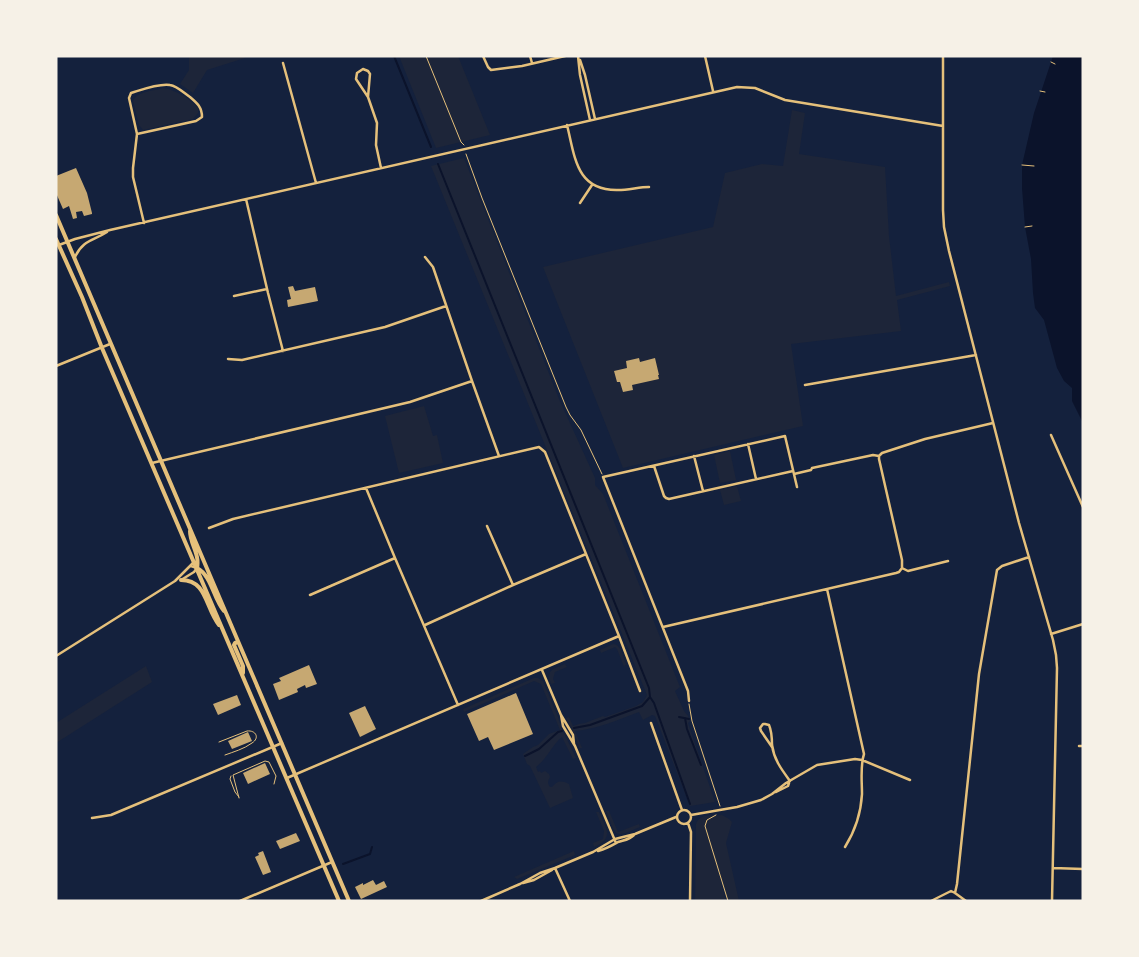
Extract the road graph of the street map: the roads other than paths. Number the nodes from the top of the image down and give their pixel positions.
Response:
1 (483, 56) edge
2 (530, 56) edge
3 (565, 56) edge
4 (578, 56) edge
5 (705, 56) edge
6 (943, 56) edge
7 (283, 63) dead end
8 (532, 63) junction
9 (713, 92) junction
10 (368, 97) junction
11 (595, 119) junction
12 (590, 120) junction
13 (567, 125) junction
14 (943, 126) junction
15 (137, 134) junction
16 (382, 168) junction
17 (316, 183) junction
18 (592, 185) junction
19 (649, 187) dead end
20 (246, 199) junction
21 (580, 203) dead end
22 (56, 215) edge
23 (144, 223) junction
24 (110, 230) junction
25 (56, 238) edge
26 (68, 241) junction
27 (59, 245) junction
28 (425, 256) dead end
29 (74, 258) junction
30 (267, 289) junction
31 (234, 296) dead end
32 (446, 306) junction
33 (111, 343) junction
34 (102, 348) junction
35 (283, 351) junction
36 (976, 355) junction
37 (228, 359) dead end
38 (56, 366) edge
39 (472, 381) junction
40 (805, 385) dead end
41 (993, 423) junction
42 (1051, 435) dead end
43 (748, 444) junction
44 (499, 456) junction
45 (694, 456) junction
46 (880, 456) junction
47 (161, 460) junction
48 (152, 463) junction
49 (654, 466) junction
50 (793, 472) junction
51 (756, 479) junction
52 (796, 487) dead end
53 (366, 488) junction
54 (703, 491) junction
55 (1083, 507) edge
56 (487, 526) dead end
57 (190, 528) junction
58 (209, 528) dead end
59 (586, 554) junction
60 (1029, 557) junction
61 (395, 558) junction
62 (948, 561) dead end
63 (193, 564) junction
64 (196, 568) junction
65 (902, 568) junction
66 (181, 580) junction
67 (175, 581) junction
68 (513, 585) junction
69 (827, 589) junction
70 (310, 595) dead end
71 (227, 615) junction
72 (1083, 624) edge
73 (424, 625) junction
74 (664, 628) junction
75 (224, 631) junction
76 (1051, 634) junction
77 (619, 636) junction
78 (238, 642) junction
79 (56, 656) edge
80 (542, 670) junction
81 (242, 674) junction
82 (640, 691) dead end
83 (689, 701) dead end
84 (458, 705) junction
85 (651, 723) dead end
86 (219, 742) dead end
87 (282, 742) junction
88 (273, 746) junction
89 (772, 747) junction
90 (225, 755) dead end
91 (862, 760) junction
92 (295, 775) junction
93 (287, 778) junction
94 (910, 780) dead end
95 (790, 781) junction
96 (274, 784) dead end
97 (239, 798) dead end
98 (682, 810) junction
99 (691, 816) junction
100 (676, 817) junction
101 (92, 818) dead end
102 (688, 823) junction
103 (635, 834) junction
104 (615, 839) junction
105 (616, 843) junction
106 (846, 847) dead end
107 (593, 852) junction
108 (332, 862) junction
109 (324, 865) junction
110 (555, 868) junction
111 (1053, 868) junction
112 (1083, 869) edge
113 (955, 892) junction
114 (240, 901) edge
115 (339, 901) edge
116 (349, 901) edge
117 (481, 901) edge
118 (570, 901) edge
119 (690, 901) edge
120 (931, 901) edge
121 (966, 901) edge
122 (1052, 901) edge

1 - 8 street
2 - 8 street
3 - 8 street
4 - 11 street
4 - 12 street
5 - 9 street
6 - 14 street
7 - 17 street
9 - 11 street
9 - 14 street
10 - 10 street
10 - 16 street
11 - 12 street
12 - 13 street
13 - 16 street
13 - 18 street
14 - 36 street
15 - 15 street
15 - 23 street
16 - 17 street
17 - 20 street
18 - 19 street
18 - 21 street
20 - 23 street
20 - 30 street
22 - 26 highway
23 - 24 street
24 - 26 street
24 - 29 street
25 - 27 highway
26 - 27 street
26 - 29 highway
27 - 34 highway
28 - 32 street
29 - 33 highway
30 - 31 street
30 - 35 street
32 - 35 street
32 - 39 street
33 - 34 street
33 - 47 highway
34 - 38 street
34 - 48 highway
35 - 37 street
36 - 40 street
36 - 41 street
39 - 44 street
39 - 47 street
41 - 46 street
41 - 60 street
42 - 55 street
43 - 45 street
43 - 50 street
43 - 51 street
44 - 53 street
44 - 59 street
45 - 49 street
45 - 54 street
46 - 50 street
46 - 65 street
47 - 48 street
47 - 57 highway
48 - 63 highway
49 - 54 street
49 - 74 street
50 - 51 street
50 - 52 street
51 - 54 street
53 - 58 street
53 - 61 street
56 - 68 street
57 - 64 highway
57 - 71 highway
59 - 68 street
59 - 77 street
60 - 76 street
60 - 113 street
61 - 70 street
61 - 73 street
62 - 65 street
63 - 64 highway
63 - 67 street
64 - 66 street
64 - 71 highway
64 - 75 highway
65 - 69 street
66 - 67 street
66 - 75 highway
67 - 79 street
68 - 73 street
69 - 74 street
69 - 91 street
71 - 78 highway
72 - 76 street
73 - 84 street
74 - 83 street
75 - 81 highway
76 - 111 street
77 - 80 street
77 - 82 street
78 - 81 highway
78 - 87 highway
80 - 84 street
80 - 104 street
81 - 88 highway
84 - 92 street
85 - 98 street
86 - 90 lane
87 - 88 street
87 - 92 highway
88 - 93 highway
88 - 101 street
89 - 89 street
89 - 95 street
91 - 94 street
91 - 95 street
91 - 106 street
92 - 93 street
92 - 108 highway
93 - 109 highway
95 - 99 street
96 - 97 lane
98 - 99 street
98 - 100 street
99 - 102 street
100 - 102 street
100 - 103 street
102 - 119 street
103 - 104 street
103 - 105 street
104 - 105 street
104 - 107 street
105 - 107 street
107 - 110 street
108 - 109 street
108 - 116 highway
109 - 114 street
109 - 115 highway
110 - 117 street
110 - 118 street
111 - 112 street
111 - 122 street
113 - 120 street
113 - 121 street

